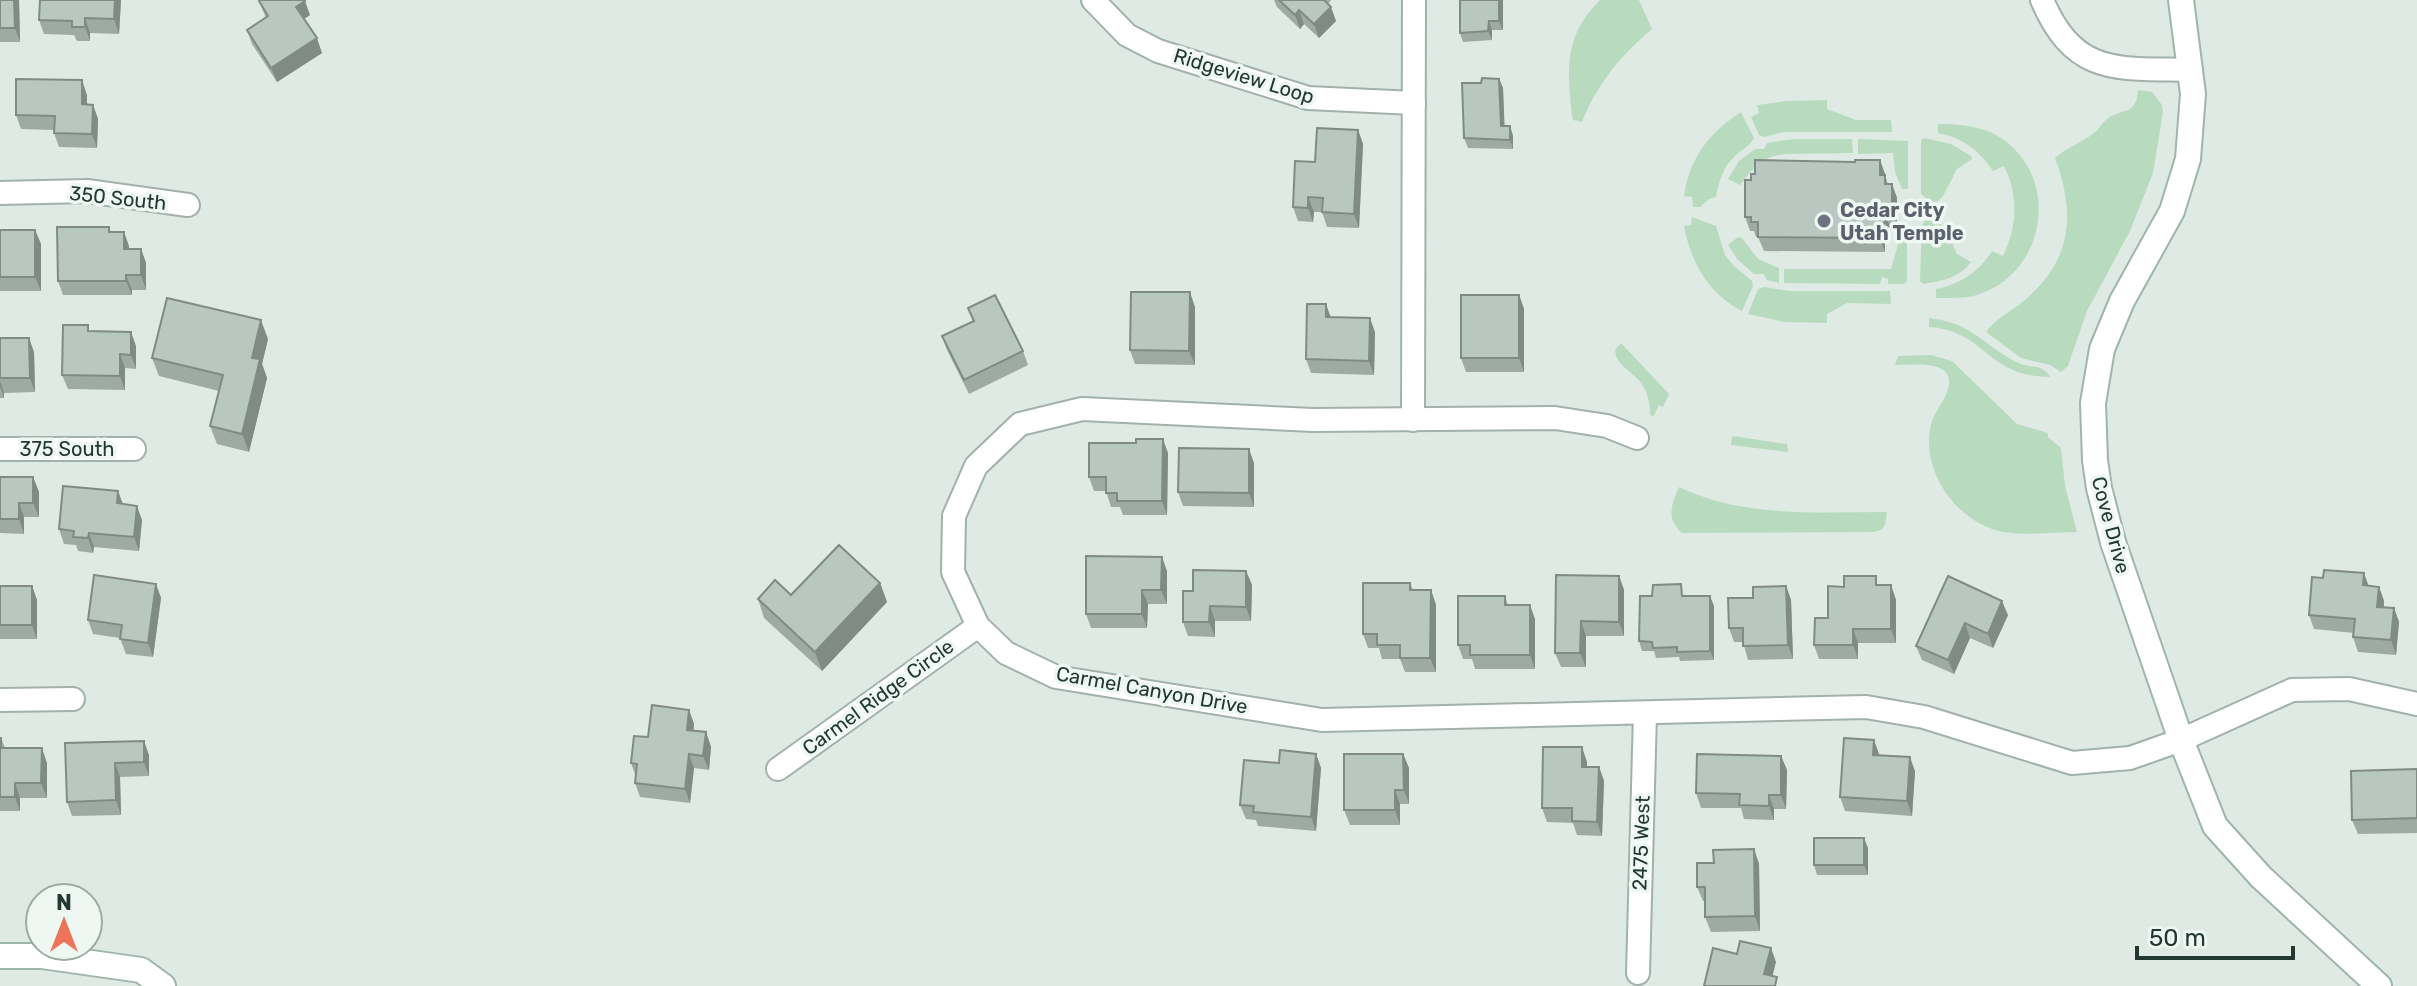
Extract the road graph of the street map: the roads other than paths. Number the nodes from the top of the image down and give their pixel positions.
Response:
1 (1093, 0) edge
2 (1414, 0) edge
3 (2042, 0) edge
4 (2181, 0) edge
5 (2191, 70) junction
6 (1414, 103) junction
7 (0, 193) edge
8 (188, 205) dead end
9 (1413, 420) junction
10 (1637, 438) dead end
11 (0, 449) edge
12 (134, 449) dead end
13 (978, 626) junction
14 (73, 699) dead end
15 (0, 700) edge
16 (2417, 704) edge
17 (1645, 713) junction
18 (2181, 740) junction
19 (778, 769) dead end
20 (0, 956) edge
21 (1638, 973) dead end
22 (163, 986) edge
23 (2379, 986) edge

1 - 6 street, Ridgeview Loop
2 - 6 street
3 - 5 street
4 - 5 main road, Cove Drive
5 - 18 main road, Cove Drive
6 - 9 street
7 - 8 street, 350 South
9 - 10 street, Carmel Canyon Drive
9 - 13 street, Carmel Canyon Drive
11 - 12 street, 375 South
13 - 17 street, Carmel Canyon Drive
13 - 19 street, Carmel Ridge Circle
14 - 15 street
16 - 18 street, Carmel Canyon Drive
17 - 18 street, Carmel Canyon Drive
17 - 21 street, 2475 West
18 - 23 main road, Cove Drive
20 - 22 main road

